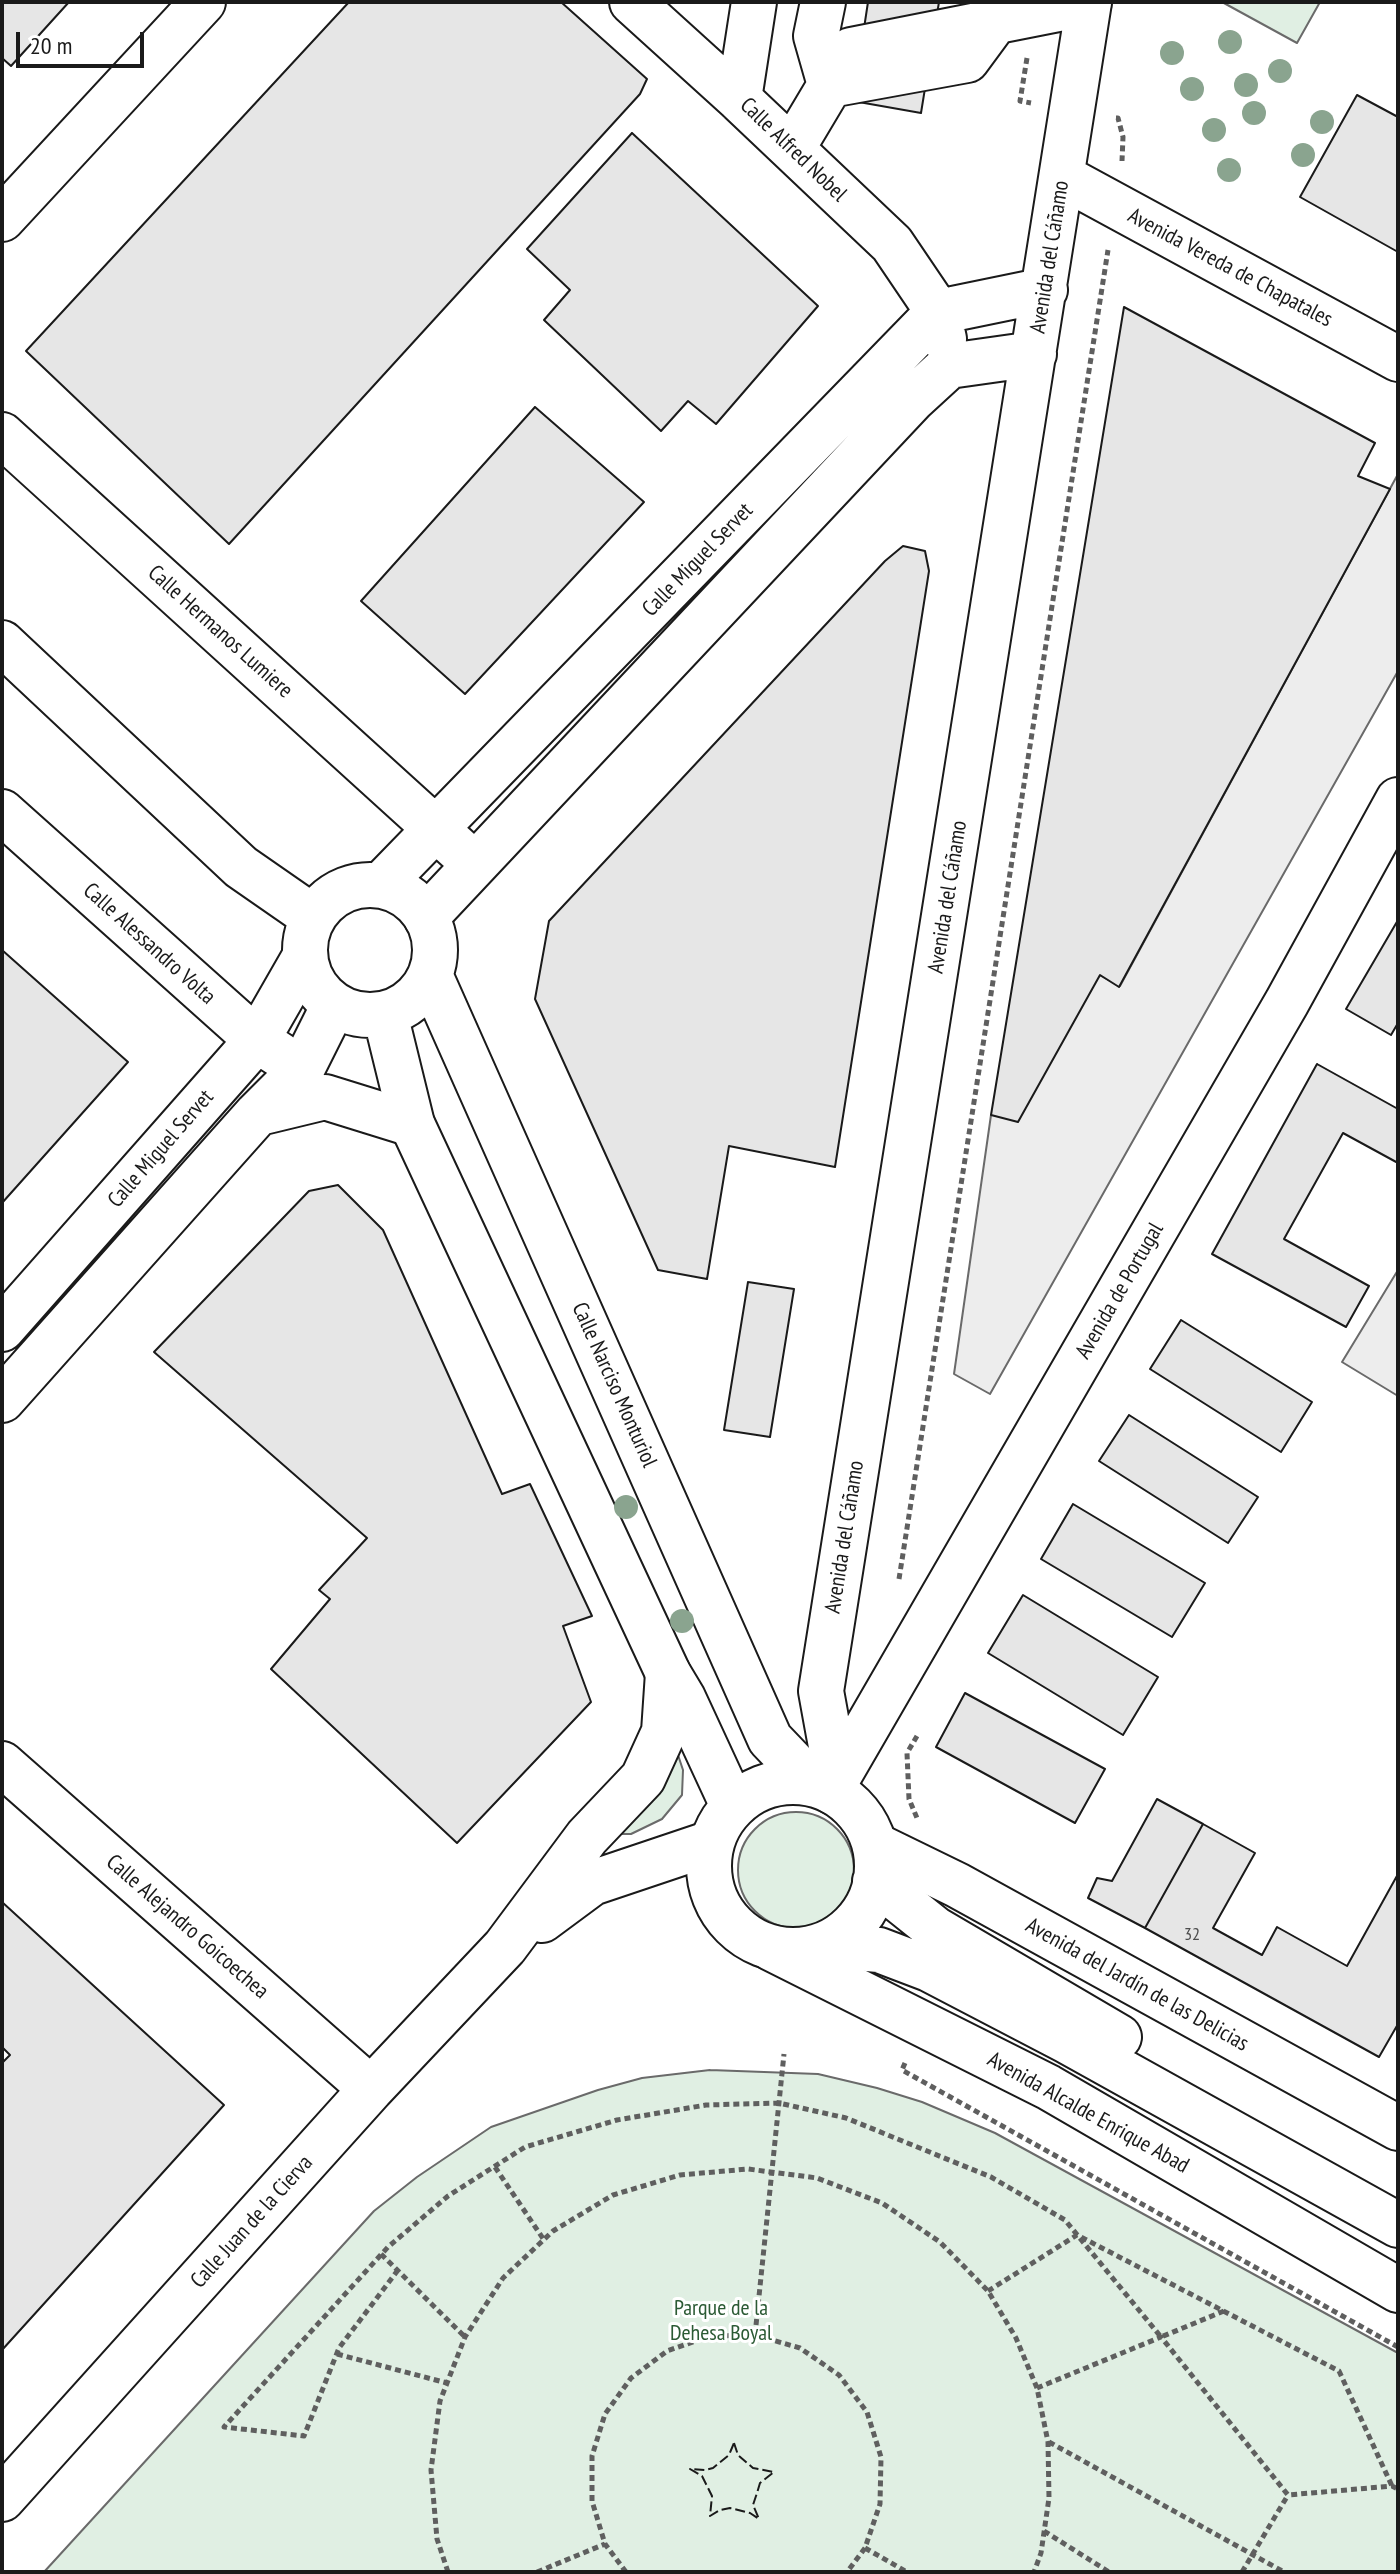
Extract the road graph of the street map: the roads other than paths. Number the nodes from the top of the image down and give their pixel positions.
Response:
1 (203, 2) edge
2 (632, 2) edge
3 (754, 2) edge
4 (823, 2) edge
5 (1089, 2) edge
6 (830, 85) junction
7 (739, 99) junction
8 (792, 149) junction
9 (1063, 177) junction
10 (2, 219) edge
11 (1045, 290) junction
12 (938, 312) junction
13 (1034, 354) junction
14 (1398, 359) edge
15 (949, 366) junction
16 (2, 435) edge
17 (2, 643) edge
18 (1398, 800) edge
19 (2, 812) edge
20 (437, 829) junction
21 (476, 865) junction
22 (381, 885) junction
23 (426, 917) junction
24 (308, 937) junction
25 (430, 975) junction
26 (334, 1005) junction
27 (385, 1014) junction
28 (257, 1040) junction
29 (302, 1069) junction
30 (257, 1114) junction
31 (412, 1124) junction
32 (2, 1329) edge
33 (2, 1400) edge
34 (668, 1673) junction
35 (2, 1764) edge
36 (828, 1785) junction
37 (733, 1806) junction
38 (711, 1843) junction
39 (875, 1863) junction
40 (824, 1945) junction
41 (505, 1947) junction
42 (771, 1948) junction
43 (371, 2089) junction
44 (1396, 2123) edge
45 (1398, 2191) edge
46 (1398, 2225) edge
47 (1398, 2290) edge
48 (2, 2499) edge

1 - 10 street
2 - 7 street, Calle Alfred Nobel
3 - 7 street
4 - 6 street
5 - 6 street
5 - 9 street, Avenida del Cáñamo
6 - 8 street
7 - 8 street, Calle Alfred Nobel
8 - 12 street, Calle Alfred Nobel
9 - 11 street, Avenida del Cáñamo
9 - 14 street, Avenida Vereda de Chapatales
11 - 12 street
11 - 13 street, Avenida del Cáñamo
12 - 15 street
12 - 20 street, Calle Miguel Servet
13 - 15 street
13 - 36 street, Avenida del Cáñamo
15 - 21 street
16 - 20 street, Calle Hermanos Lumiere
17 - 24 street
18 - 36 street, Avenida de Portugal
19 - 28 street, Calle Alessandro Volta
20 - 21 street, Calle Hermanos Lumiere
20 - 22 street, Calle Miguel Servet
21 - 23 street
22 - 23 street
22 - 24 street
23 - 25 street
24 - 26 street
24 - 28 street, Calle Miguel Servet
25 - 27 street
25 - 36 street, Calle Narciso Monturiol
26 - 27 street
26 - 29 street
27 - 31 street
28 - 29 street, Calle Alessandro Volta
28 - 32 street, Calle Miguel Servet
29 - 30 street
30 - 31 street
30 - 33 street
31 - 34 street
34 - 37 street
34 - 41 street
35 - 43 street, Calle Alejandro Goicoechea
36 - 37 street
36 - 39 street
37 - 38 street
38 - 41 street
38 - 42 street
39 - 40 street
39 - 44 street, Avenida del Jardín de las Delicias
39 - 45 street
40 - 42 street
40 - 46 street
41 - 43 street, Calle Juan de la Cierva
42 - 47 street, Avenida Alcalde Enrique Abad
43 - 48 street, Calle Juan de la Cierva

